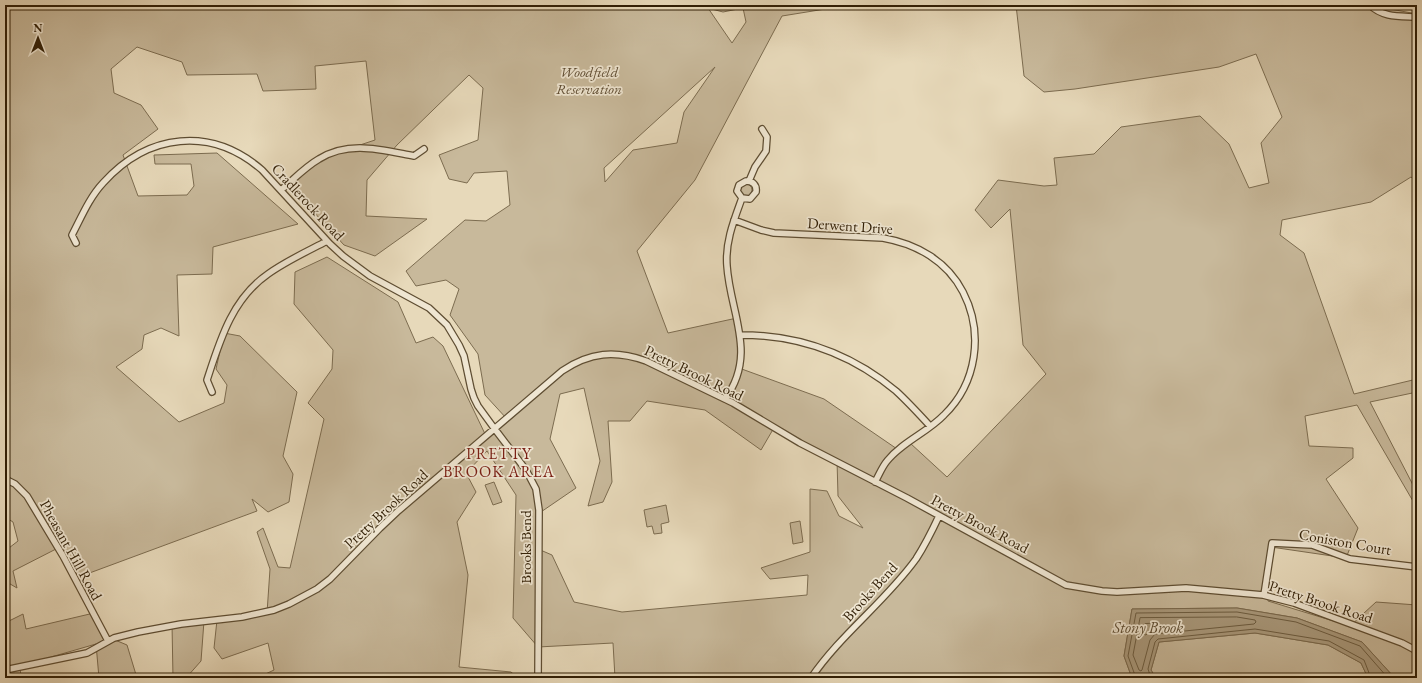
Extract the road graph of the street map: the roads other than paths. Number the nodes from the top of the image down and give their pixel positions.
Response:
1 (1370, 5) edge
2 (1417, 17) edge
3 (762, 128) dead end
4 (424, 149) dead end
5 (749, 181) junction
6 (281, 190) junction
7 (742, 198) junction
8 (734, 220) junction
9 (327, 241) junction
10 (76, 243) dead end
11 (741, 335) junction
12 (212, 392) dead end
13 (725, 399) junction
14 (930, 426) junction
15 (494, 428) junction
16 (5, 478) edge
17 (875, 482) junction
18 (939, 516) junction
19 (1417, 567) edge
20 (1264, 595) junction
21 (108, 641) junction
22 (1417, 651) edge
23 (5, 670) edge
24 (538, 678) edge
25 (811, 678) edge

1 - 2 street
3 - 5 street
4 - 6 street
5 - 7 street
5 - 7 street
6 - 9 street, Cradlerock Road
6 - 10 street, Cradlerock Road
7 - 8 street
8 - 11 street
8 - 14 street, Derwent Drive
9 - 12 street
9 - 15 street, Cradlerock Road
11 - 13 street
11 - 14 street
13 - 15 street, Pretty Brook Road
13 - 17 street, Pretty Brook Road
14 - 17 street, Derwent Drive
15 - 21 street, Pretty Brook Road
15 - 24 street, Brooks Bend
16 - 21 street, Pheasant Hill Road
17 - 18 street, Pretty Brook Road
18 - 20 street, Pretty Brook Road
18 - 25 street, Brooks Bend
19 - 20 street, Coniston Court
20 - 22 street, Pretty Brook Road
21 - 23 street, Pretty Brook Road

